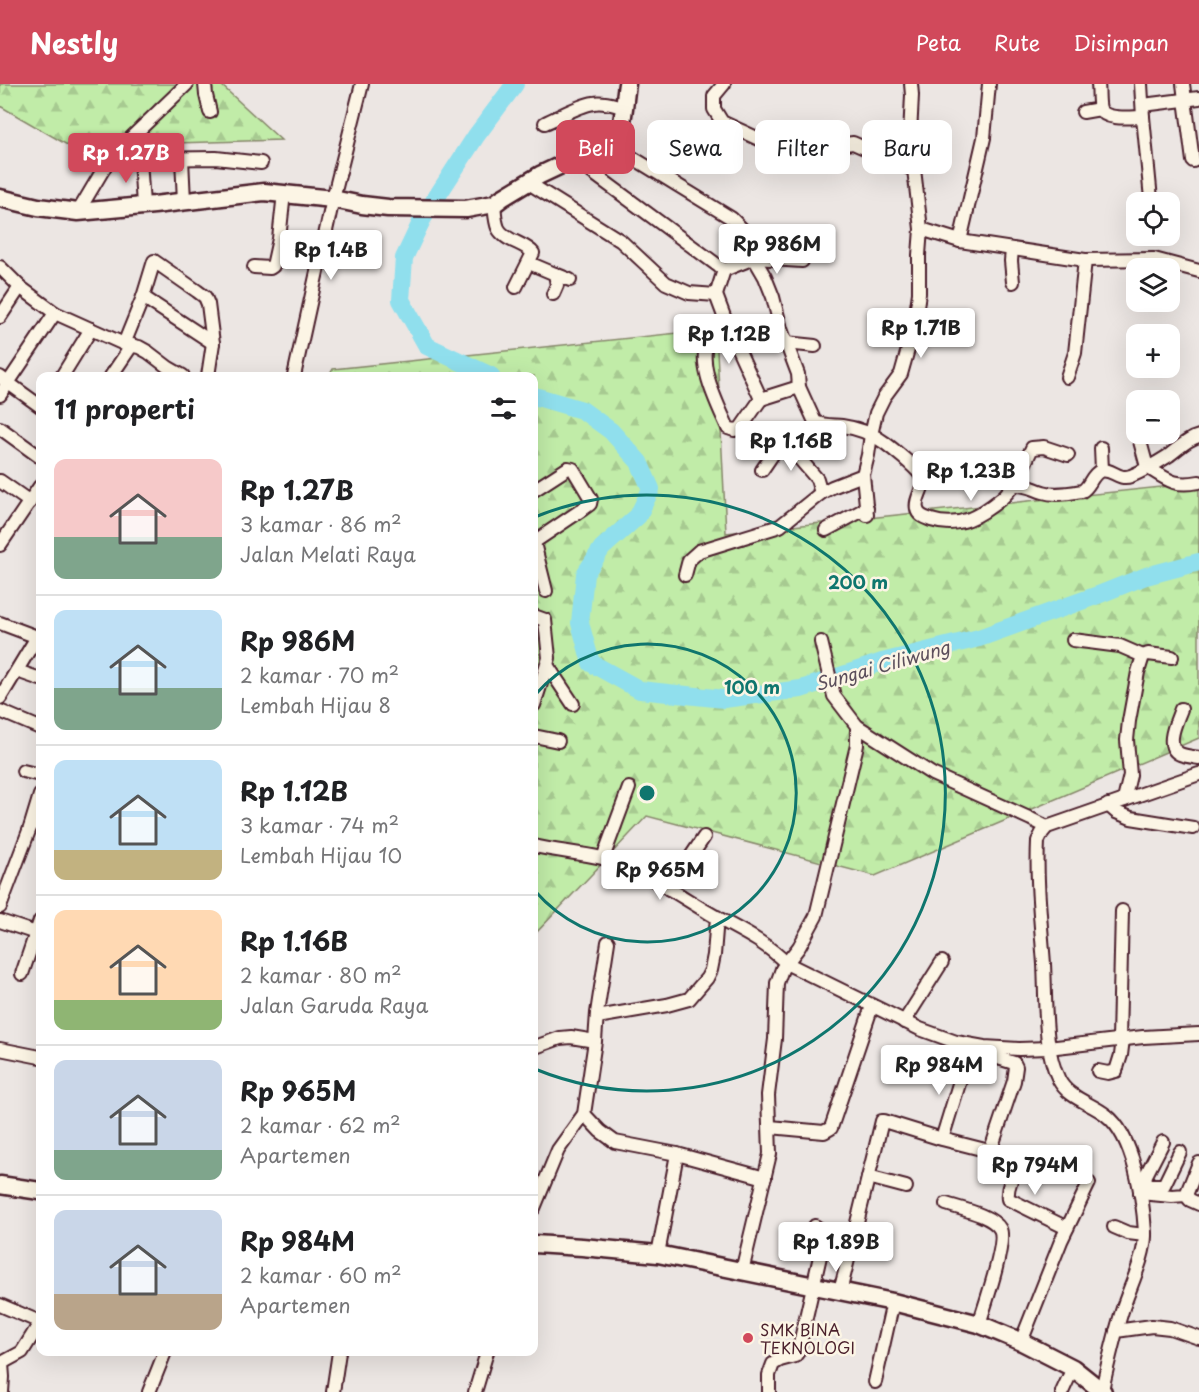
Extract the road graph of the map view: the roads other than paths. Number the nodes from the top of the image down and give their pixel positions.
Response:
1 (187, 84) edge
2 (205, 84) edge
3 (362, 84) edge
4 (627, 84) edge
5 (724, 84) edge
6 (911, 84) edge
7 (989, 84) edge
8 (1098, 84) edge
9 (1141, 84) edge
10 (1183, 84) edge
11 (1199, 98) edge
12 (1185, 99) junction
13 (623, 107) junction
14 (1100, 109) junction
15 (1143, 111) junction
16 (210, 112) dead end
17 (1083, 112) dead end
18 (622, 120) edge
19 (911, 120) edge
20 (545, 123) dead end
21 (862, 147) edge
22 (110, 158) junction
23 (140, 159) junction
24 (182, 159) junction
25 (635, 159) edge
26 (1193, 161) dead end
27 (261, 163) dead end
28 (556, 168) edge
29 (594, 174) edge
30 (914, 174) edge
31 (527, 182) junction
32 (1150, 192) edge
33 (285, 193) junction
34 (0, 198) edge
35 (333, 199) junction
36 (184, 201) junction
37 (494, 204) junction
38 (143, 205) junction
39 (78, 212) junction
40 (921, 229) junction
41 (960, 241) junction
42 (1012, 249) junction
43 (754, 258) junction
44 (1085, 260) junction
45 (802, 261) dead end
46 (529, 263) junction
47 (0, 267) edge
48 (254, 267) dead end
49 (724, 270) junction
50 (1199, 271) edge
51 (555, 274) junction
52 (570, 280) dead end
53 (1013, 282) dead end
54 (20, 287) junction
55 (516, 287) dead end
56 (554, 294) dead end
57 (716, 295) junction
58 (143, 297) junction
59 (55, 313) junction
60 (0, 317) edge
61 (728, 327) junction
62 (91, 329) junction
63 (213, 343) junction
64 (786, 343) junction
65 (128, 344) junction
66 (815, 346) dead end
67 (64, 372) edge
68 (113, 372) edge
69 (166, 372) edge
70 (209, 372) edge
71 (295, 372) edge
72 (1067, 377) dead end
73 (4, 379) edge
74 (799, 387) junction
75 (0, 395) edge
76 (761, 399) junction
77 (36, 403) edge
78 (0, 428) edge
79 (871, 435) junction
80 (1199, 436) edge
81 (1140, 444) edge
82 (1101, 448) dead end
83 (36, 454) edge
84 (1068, 455) dead end
85 (1147, 467) junction
86 (762, 470) dead end
87 (1102, 470) junction
88 (863, 475) junction
89 (0, 481) edge
90 (1199, 482) edge
91 (1015, 484) junction
92 (538, 487) edge
93 (36, 492) edge
94 (821, 493) junction
95 (30, 502) junction
96 (826, 530) dead end
97 (538, 540) edge
98 (0, 545) edge
99 (538, 559) edge
100 (685, 575) dead end
101 (546, 591) dead end
102 (538, 617) edge
103 (0, 623) edge
104 (36, 636) edge
105 (1073, 640) dead end
106 (36, 641) edge
107 (821, 642) dead end
108 (1143, 656) junction
109 (1172, 657) dead end
110 (547, 665) junction
111 (16, 671) junction
112 (36, 678) edge
113 (538, 693) edge
114 (0, 698) edge
115 (573, 705) dead end
116 (1181, 709) dead end
117 (0, 711) edge
118 (36, 726) edge
119 (857, 726) junction
120 (538, 737) edge
121 (558, 741) dead end
122 (1199, 758) edge
123 (23, 771) dead end
124 (1199, 774) edge
125 (36, 775) edge
126 (629, 788) dead end
127 (1124, 800) junction
128 (1108, 805) junction
129 (36, 808) edge
130 (1047, 827) junction
131 (1193, 828) dead end
132 (704, 837) dead end
133 (538, 847) edge
134 (603, 858) junction
135 (669, 889) junction
136 (0, 907) edge
137 (1122, 911) dead end
138 (717, 917) junction
139 (0, 921) edge
140 (36, 927) edge
141 (36, 933) edge
142 (608, 942) dead end
143 (942, 962) dead end
144 (786, 963) junction
145 (22, 974) dead end
146 (872, 1006) junction
147 (597, 1017) junction
148 (904, 1022) junction
149 (1199, 1034) edge
150 (1121, 1039) junction
151 (595, 1041) junction
152 (538, 1046) dead end
153 (1048, 1048) junction
154 (0, 1049) edge
155 (36, 1056) edge
156 (1098, 1071) dead end
157 (584, 1114) junction
158 (770, 1127) junction
159 (942, 1139) junction
160 (1163, 1142) dead end
161 (986, 1151) junction
162 (1179, 1152) dead end
163 (677, 1154) junction
164 (1024, 1156) dead end
165 (1008, 1159) dead end
166 (1199, 1163) edge
167 (868, 1177) junction
168 (765, 1178) junction
169 (1089, 1182) dead end
170 (0, 1187) edge
171 (906, 1187) dead end
172 (1142, 1187) junction
173 (36, 1191) edge
174 (1186, 1195) junction
175 (538, 1198) edge
176 (946, 1204) dead end
177 (1199, 1204) edge
178 (815, 1226) dead end
179 (1114, 1227) dead end
180 (1067, 1228) junction
181 (1145, 1235) junction
182 (538, 1244) edge
183 (658, 1254) junction
184 (742, 1271) junction
185 (813, 1286) junction
186 (840, 1292) junction
187 (893, 1302) junction
188 (0, 1305) edge
189 (36, 1321) edge
190 (979, 1324) junction
191 (36, 1329) edge
192 (1116, 1331) junction
193 (1199, 1338) edge
194 (1021, 1342) junction
195 (163, 1356) edge
196 (338, 1356) edge
197 (485, 1356) edge
198 (1, 1364) edge
199 (1073, 1368) junction
200 (875, 1382) dead end
201 (1103, 1391) edge
202 (2, 1392) edge
203 (149, 1392) edge
204 (333, 1392) edge
205 (475, 1392) edge
206 (769, 1392) edge
207 (1062, 1392) edge

1 - 22 street
2 - 16 street
3 - 35 street
4 - 13 street
5 - 21 street
6 - 19 street
7 - 41 street
8 - 14 street
9 - 15 street
10 - 12 street
11 - 12 street
12 - 15 street
12 - 26 street
13 - 18 street
13 - 20 street
14 - 15 street
14 - 17 street
15 - 32 street
22 - 23 street
22 - 39 street
23 - 24 street
23 - 38 street
24 - 27 street
24 - 36 street
25 - 43 street
28 - 31 street
29 - 49 street
30 - 40 street
31 - 37 street
31 - 57 street
33 - 35 street
33 - 36 street
33 - 48 street
34 - 39 street
35 - 37 street
35 - 71 street
36 - 38 street
37 - 46 street
38 - 39 street
40 - 41 street
40 - 79 street
41 - 42 street
42 - 44 street
42 - 53 street
43 - 45 street
43 - 49 street
43 - 64 street
44 - 50 street
44 - 72 street
46 - 51 street
46 - 55 street
47 - 54 street
49 - 57 street
51 - 52 street
51 - 56 street
54 - 59 street
54 - 60 street
57 - 61 street
58 - 63 street
58 - 63 street
58 - 65 street
59 - 62 street
59 - 73 street
61 - 76 street
61 - 76 street
62 - 65 street
62 - 67 street
63 - 70 street
64 - 66 street
64 - 74 street
65 - 68 street
65 - 69 street
73 - 75 street
73 - 77 street
74 - 76 street
74 - 79 street
78 - 83 street
79 - 88 street
79 - 91 street
80 - 85 street
81 - 85 street
82 - 87 street
84 - 91 street
85 - 87 street
85 - 90 street
86 - 94 street
87 - 91 street
88 - 94 street
88 - 96 street
89 - 95 street
92 - 97 street
93 - 95 street
94 - 100 street
95 - 98 street
99 - 101 street
102 - 110 street
103 - 104 street
105 - 108 street
106 - 111 street
107 - 119 street
108 - 109 street
108 - 127 street
110 - 113 street
110 - 115 street
111 - 112 street
111 - 114 street
116 - 122 street
117 - 118 street
119 - 130 street
119 - 144 street
120 - 121 street
123 - 125 street
124 - 127 street
126 - 134 street
127 - 128 street
128 - 130 street
128 - 131 street
129 - 136 street
130 - 153 street
132 - 135 street
133 - 134 street
134 - 135 street
135 - 138 street
137 - 150 street
138 - 144 street
138 - 147 street
139 - 140 street
141 - 145 street
142 - 147 street
143 - 148 street
144 - 146 street
144 - 158 street
146 - 148 street
146 - 158 street
147 - 151 street
148 - 153 street
149 - 150 street
150 - 153 street
150 - 156 street
151 - 152 street
151 - 157 street
153 - 172 street
154 - 155 street
157 - 163 street
157 - 175 street
158 - 168 street
159 - 161 street
159 - 161 street
159 - 167 street
160 - 172 street
161 - 165 street
162 - 172 street
163 - 168 street
163 - 183 street
164 - 180 street
166 - 174 street
167 - 171 street
167 - 186 street
168 - 184 street
169 - 180 street
170 - 173 street
172 - 174 street
172 - 181 street
174 - 177 street
176 - 190 street
178 - 185 street
179 - 181 street
180 - 194 street
181 - 192 street
182 - 183 street
183 - 184 street
184 - 185 street
185 - 186 street
185 - 206 street
186 - 187 street
187 - 190 street
187 - 200 street
188 - 189 street
190 - 194 street
191 - 198 street
192 - 193 street
192 - 201 street
194 - 199 street
195 - 203 street
196 - 204 street
197 - 205 street
198 - 202 street
199 - 201 street
199 - 207 street

